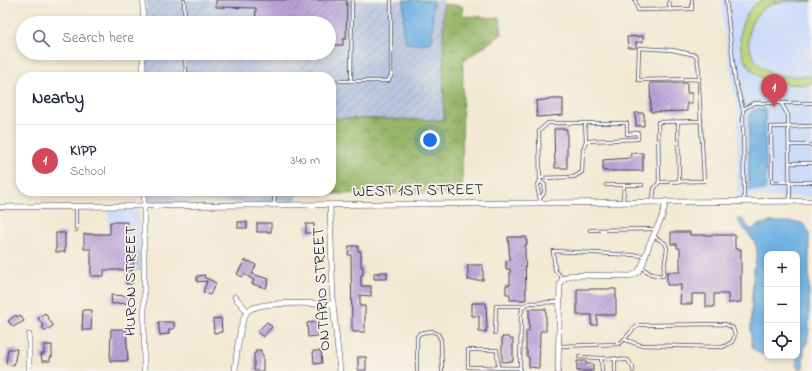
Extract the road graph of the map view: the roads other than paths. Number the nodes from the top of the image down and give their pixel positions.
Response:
1 (143, 0) edge
2 (184, 0) edge
3 (352, 0) edge
4 (391, 0) edge
5 (635, 0) edge
6 (669, 0) edge
7 (692, 0) edge
8 (726, 0) edge
9 (670, 10) junction
10 (143, 16) edge
11 (185, 16) edge
12 (143, 60) edge
13 (185, 60) edge
14 (143, 72) edge
15 (186, 72) edge
16 (699, 79) junction
17 (336, 81) edge
18 (351, 81) junction
19 (781, 103) junction
20 (812, 103) edge
21 (743, 109) junction
22 (701, 121) junction
23 (678, 122) junction
24 (585, 123) junction
25 (812, 126) edge
26 (788, 127) junction
27 (586, 141) junction
28 (789, 145) junction
29 (812, 145) edge
30 (790, 163) junction
31 (812, 163) edge
32 (540, 179) junction
33 (679, 181) junction
34 (659, 182) junction
35 (790, 182) junction
36 (812, 182) edge
37 (606, 185) dead end
38 (624, 185) junction
39 (642, 185) dead end
40 (144, 196) edge
41 (275, 196) edge
42 (540, 200) junction
43 (744, 200) junction
44 (790, 200) junction
45 (654, 201) junction
46 (666, 201) junction
47 (812, 201) edge
48 (623, 202) junction
49 (274, 205) junction
50 (144, 206) junction
51 (330, 206) junction
52 (0, 207) edge
53 (76, 207) junction
54 (656, 229) junction
55 (76, 230) dead end
56 (590, 230) dead end
57 (653, 236) junction
58 (645, 256) junction
59 (641, 268) junction
60 (563, 278) junction
61 (235, 297) dead end
62 (559, 302) junction
63 (333, 304) junction
64 (523, 306) junction
65 (247, 311) junction
66 (495, 333) dead end
67 (29, 335) dead end
68 (626, 340) junction
69 (559, 346) junction
70 (578, 358) dead end
71 (601, 358) junction
72 (614, 358) junction
73 (468, 367) junction
74 (498, 367) junction
75 (520, 369) edge
76 (29, 371) edge
77 (144, 371) edge
78 (235, 371) edge
79 (340, 371) edge
80 (417, 371) edge
81 (442, 371) edge
82 (468, 371) edge
83 (558, 371) edge
84 (602, 371) edge
85 (615, 371) edge
86 (633, 371) edge

1 - 10 street
2 - 11 lane
3 - 18 lane
4 - 18 lane
5 - 9 lane
6 - 9 lane
7 - 9 lane
8 - 21 lane
12 - 14 street
13 - 15 lane
16 - 16 lane
16 - 22 lane
17 - 18 lane
19 - 20 lane
19 - 21 lane
19 - 26 lane
21 - 43 lane
22 - 23 lane
22 - 33 lane
23 - 33 lane
23 - 34 lane
24 - 27 lane
24 - 27 lane
24 - 32 lane
25 - 26 lane
26 - 28 lane
26 - 35 lane
27 - 32 lane
28 - 29 lane
28 - 30 lane
30 - 31 lane
30 - 35 lane
32 - 42 lane
32 - 42 lane
33 - 34 lane
34 - 45 lane
35 - 36 lane
35 - 44 lane
37 - 38 lane
38 - 39 lane
38 - 48 lane
40 - 50 street, HURON STREET
41 - 49 lane
42 - 48 street, WEST 1ST STREET
42 - 51 street, WEST 1ST STREET
43 - 44 street, WEST 1ST STREET
43 - 46 street, WEST 1ST STREET
44 - 47 street, WEST 1ST STREET
45 - 46 street, WEST 1ST STREET
45 - 48 street, WEST 1ST STREET
46 - 54 street
49 - 50 street, WEST 1ST STREET
49 - 51 street, WEST 1ST STREET
50 - 53 street, WEST 1ST STREET
50 - 77 street, HURON STREET
51 - 63 street, ONTARIO STREET
52 - 53 street, WEST 1ST STREET
53 - 55 lane
54 - 56 lane
54 - 57 street
57 - 58 street
57 - 59 lane
58 - 59 street
58 - 60 lane
59 - 60 street
60 - 62 street
61 - 65 street
62 - 64 lane
62 - 69 street
63 - 65 street
63 - 79 street, ONTARIO STREET
64 - 66 lane
64 - 75 lane
65 - 78 street
67 - 76 street
68 - 68 lane
68 - 69 lane
69 - 83 street
70 - 71 lane
71 - 72 lane
71 - 84 lane
72 - 85 lane
72 - 86 lane
73 - 74 lane
73 - 74 lane
73 - 82 lane
74 - 75 lane
80 - 81 lane

